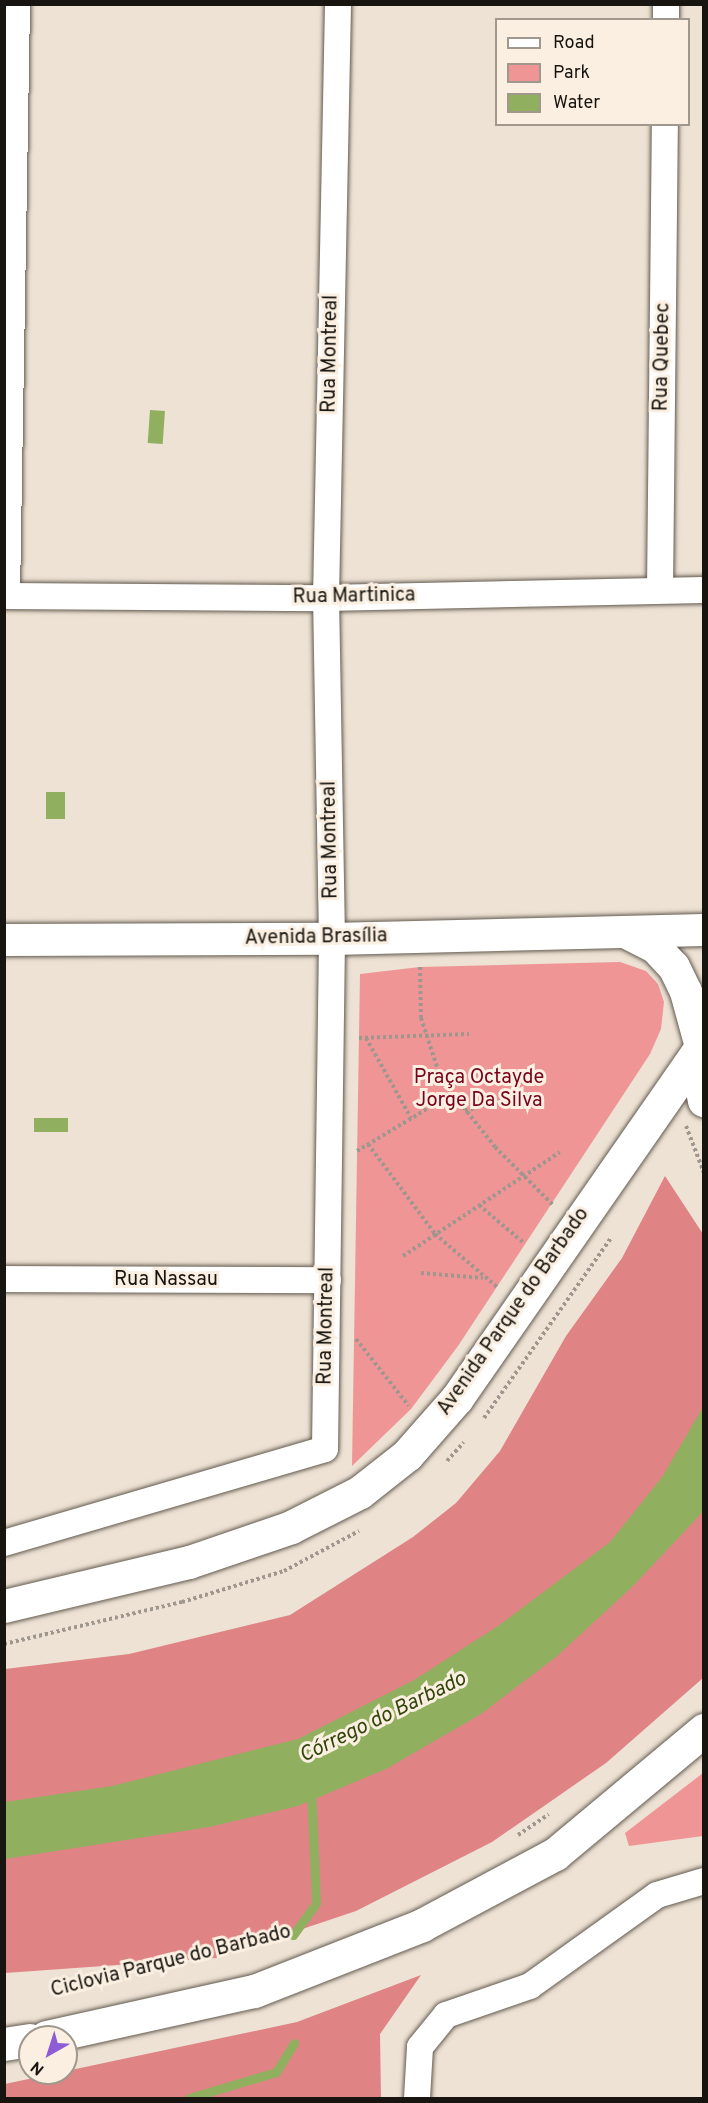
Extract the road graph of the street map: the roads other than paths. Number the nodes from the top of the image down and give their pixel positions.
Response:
1 (17, 4) edge
2 (338, 4) edge
3 (665, 126) edge
4 (660, 590) junction
5 (704, 591) edge
6 (6, 596) edge
7 (326, 598) junction
8 (704, 930) edge
9 (627, 933) junction
10 (332, 939) junction
11 (4, 940) edge
12 (702, 1045) edge
13 (696, 1104) edge
14 (4, 1280) edge
15 (328, 1280) junction
16 (4, 1542) edge
17 (4, 1606) edge
18 (704, 1730) edge
19 (704, 1881) edge
20 (78, 2030) edge
21 (417, 2098) edge

1 - 6 street
2 - 7 street, Rua Montreal
3 - 4 street, Rua Quebec
4 - 5 street, Rua Martinica
4 - 7 street, Rua Martinica
6 - 7 street, Rua Martinica
7 - 10 street, Rua Montreal
8 - 9 street, Avenida Brasília
9 - 10 street, Avenida Brasília
9 - 12 street, Avenida Brasília
10 - 11 street, Avenida Brasília
10 - 15 street, Rua Montreal
12 - 13 main road
12 - 17 main road, Avenida Parque do Barbado
14 - 15 street, Rua Nassau
15 - 16 street, Rua Montreal
18 - 20 main road
19 - 21 street

